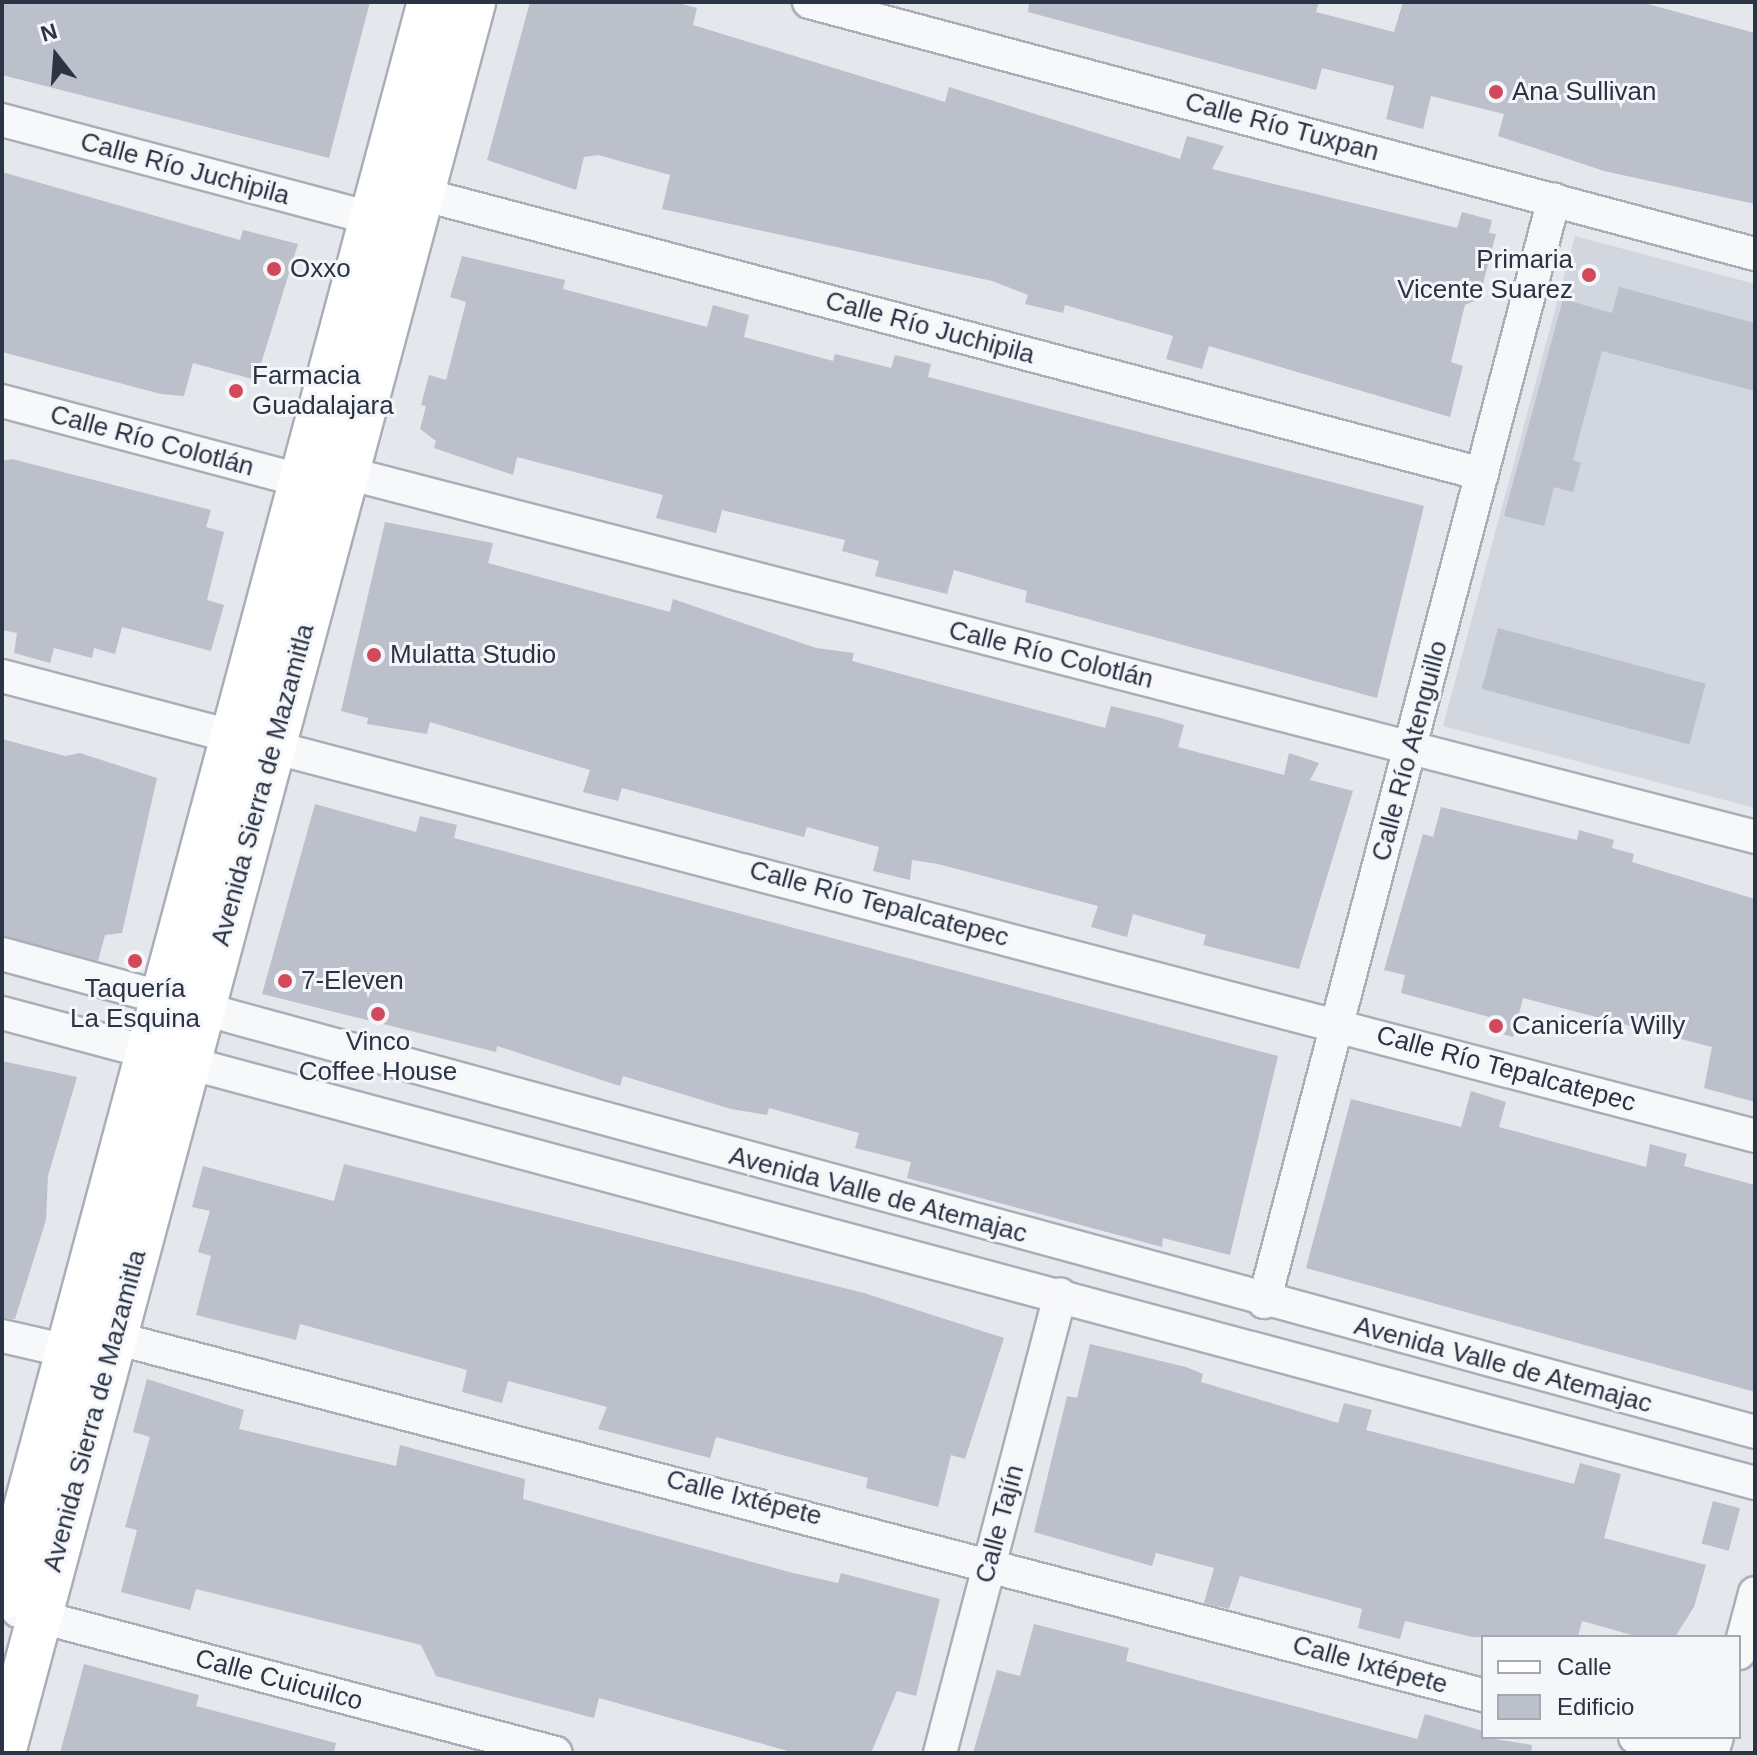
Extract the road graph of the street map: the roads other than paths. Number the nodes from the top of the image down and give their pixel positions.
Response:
1 (430, 2) edge
2 (473, 2) edge
3 (809, 2) edge
4 (2, 120) edge
5 (425, 194) junction
6 (1554, 199) junction
7 (372, 201) junction
8 (1755, 254) edge
9 (2, 401) edge
10 (347, 473) junction
11 (1482, 474) junction
12 (302, 481) junction
13 (2, 676) edge
14 (231, 735) junction
15 (274, 745) junction
16 (1411, 748) junction
17 (1755, 837) edge
18 (2, 954) edge
19 (184, 1001) junction
20 (2, 1013) edge
21 (1338, 1024) junction
22 (169, 1058) junction
23 (1755, 1136) edge
24 (1060, 1294) junction
25 (1264, 1302) junction
26 (2, 1336) edge
27 (115, 1338) junction
28 (68, 1351) junction
29 (1755, 1432) edge
30 (1755, 1483) edge
31 (990, 1561) junction
32 (1755, 1593) edge
33 (15, 1607) edge
34 (1741, 1646) edge
35 (1481, 1694) edge
36 (1642, 1739) edge
37 (3, 1753) edge
38 (556, 1753) edge
39 (940, 1753) edge
40 (1694, 1753) edge

1 - 7 street, Avenida Sierra de Mazamitla
2 - 5 street, Avenida Sierra de Mazamitla
3 - 6 street, Calle Río Tuxpan
4 - 7 street, Calle Río Juchipila
5 - 7 street, Calle Río Juchipila
5 - 10 street, Avenida Sierra de Mazamitla
5 - 11 street, Calle Río Juchipila
6 - 8 street, Calle Río Tuxpan
6 - 11 street, Calle Río Atenguillo
7 - 12 street, Avenida Sierra de Mazamitla
9 - 12 street, Calle Río Colotlán
10 - 15 street, Avenida Sierra de Mazamitla
10 - 16 street, Calle Río Colotlán
11 - 16 street, Calle Río Atenguillo
12 - 14 street, Avenida Sierra de Mazamitla
13 - 14 street, Calle Río Tepalcatepec
14 - 15 street, Calle Río Tepalcatepec
14 - 19 street, Avenida Sierra de Mazamitla
15 - 19 street, Avenida Sierra de Mazamitla
15 - 21 street, Calle Río Tepalcatepec
16 - 17 street, Calle Río Colotlán
16 - 21 street, Calle Río Atenguillo
18 - 19 street, Avenida Valle de Atemajac
19 - 22 street, Avenida Sierra de Mazamitla
19 - 25 street, Avenida Valle de Atemajac
20 - 22 street, Avenida Valle de Atemajac
21 - 23 street, Calle Río Tepalcatepec
21 - 25 street, Calle Río Atenguillo
22 - 24 street, Avenida Valle de Atemajac
22 - 27 street, Avenida Sierra de Mazamitla
22 - 28 street, Avenida Sierra de Mazamitla
24 - 30 street, Avenida Valle de Atemajac
24 - 31 street, Calle Tajín
25 - 29 street, Avenida Valle de Atemajac
26 - 28 street, Calle Ixtépete
27 - 28 street, Calle Ixtépete
27 - 31 street, Calle Ixtépete
27 - 33 street, Avenida Sierra de Mazamitla
28 - 33 street, Avenida Sierra de Mazamitla
31 - 35 street, Calle Ixtépete
31 - 39 street, Calle Tajín
32 - 34 street
33 - 37 street, Avenida Sierra de Mazamitla
33 - 38 street, Calle Cuicuilco
36 - 40 street

